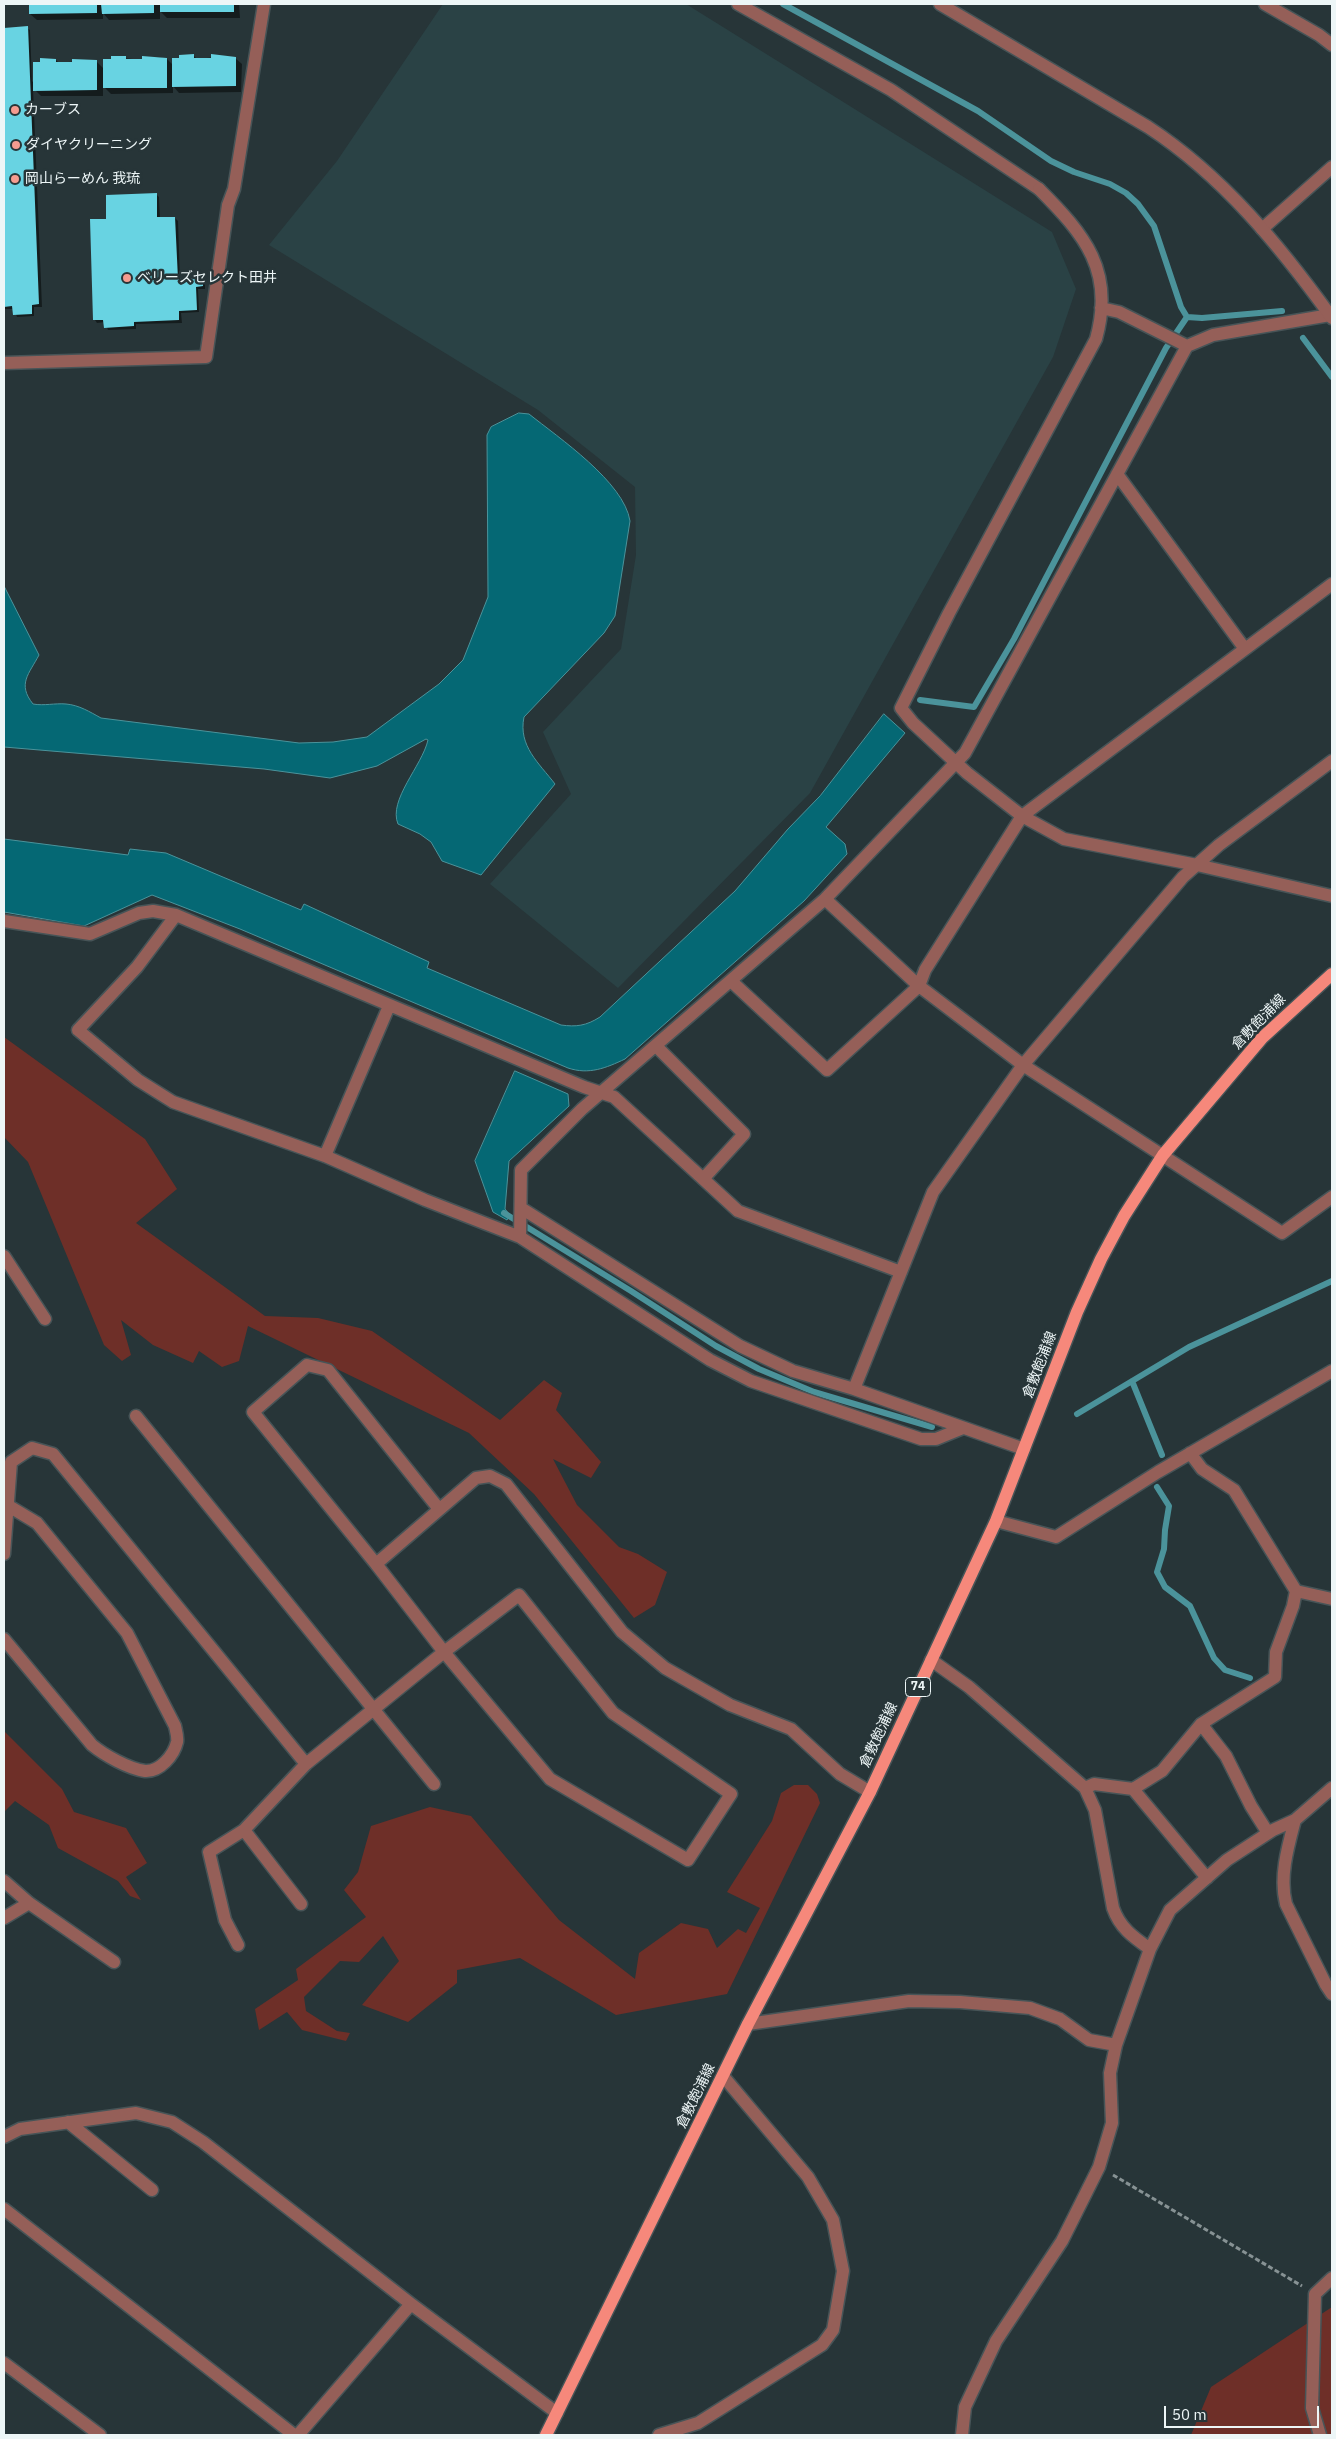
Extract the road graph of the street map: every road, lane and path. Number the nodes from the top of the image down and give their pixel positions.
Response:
1 (264, 4) edge
2 (738, 4) edge
3 (940, 4) edge
4 (1265, 4) edge
5 (1332, 45) edge
6 (1332, 167) edge
7 (1262, 229) junction
8 (1101, 308) junction
9 (1331, 317) edge
10 (1183, 344) junction
11 (4, 363) edge
12 (1117, 474) junction
13 (1332, 584) edge
14 (1244, 649) junction
15 (1332, 761) edge
16 (957, 764) junction
17 (1022, 816) junction
18 (1197, 865) junction
19 (1332, 896) edge
20 (825, 899) junction
21 (176, 915) junction
22 (4, 921) edge
23 (1332, 974) edge
24 (731, 980) junction
25 (919, 986) junction
26 (389, 1006) junction
27 (656, 1046) junction
28 (1023, 1065) junction
29 (603, 1092) junction
30 (1163, 1155) junction
31 (325, 1156) junction
32 (703, 1179) junction
33 (1332, 1197) edge
34 (521, 1222) junction
35 (4, 1256) edge
36 (901, 1272) junction
37 (45, 1319) dead end
38 (1332, 1370) edge
39 (854, 1389) junction
40 (136, 1416) dead end
41 (963, 1428) junction
42 (1024, 1449) junction
43 (1190, 1454) junction
44 (7, 1505) junction
45 (439, 1509) junction
46 (996, 1521) junction
47 (4, 1554) edge
48 (376, 1564) junction
49 (1296, 1591) junction
50 (1332, 1599) edge
51 (4, 1639) edge
52 (444, 1652) junction
53 (931, 1660) junction
54 (374, 1709) junction
55 (1201, 1724) junction
56 (306, 1764) junction
57 (434, 1784) dead end
58 (1085, 1788) junction
59 (1332, 1788) edge
60 (1133, 1789) junction
61 (870, 1792) junction
62 (1295, 1820) junction
63 (244, 1830) junction
64 (1268, 1833) junction
65 (1207, 1878) junction
66 (4, 1881) edge
67 (29, 1902) junction
68 (300, 1904) dead end
69 (4, 1918) edge
70 (238, 1944) dead end
71 (1150, 1948) junction
72 (114, 1962) dead end
73 (1332, 1994) edge
74 (748, 2024) junction
75 (1116, 2045) junction
76 (723, 2076) junction
77 (68, 2122) junction
78 (4, 2137) edge
79 (1099, 2167) junction
80 (152, 2190) dead end
81 (4, 2209) edge
82 (1332, 2278) edge
83 (1315, 2294) junction
84 (411, 2304) junction
85 (4, 2363) edge
86 (557, 2413) junction
87 (100, 2435) edge
88 (294, 2435) edge
89 (298, 2435) edge
90 (546, 2435) edge
91 (659, 2435) edge
92 (962, 2435) edge
93 (1320, 2435) edge

1 - 11 street
2 - 8 street
3 - 7 street
4 - 5 street
6 - 7 street
7 - 9 street
8 - 10 street
8 - 16 street
9 - 10 street
10 - 12 street
12 - 14 street
12 - 16 street
13 - 14 street
14 - 17 street
15 - 18 street
16 - 17 street
16 - 20 street
17 - 18 street
17 - 25 street
18 - 19 street
18 - 28 street
20 - 24 street
20 - 25 street
21 - 22 street
21 - 26 street
21 - 31 street
23 - 30 main road, 倉敷飽浦線 / 74
24 - 25 street
24 - 27 street
25 - 28 street
26 - 29 street
26 - 31 street
27 - 29 street
27 - 32 street
28 - 30 street
28 - 36 street
29 - 32 street
29 - 34 street
30 - 33 street
30 - 42 main road, 倉敷飽浦線 / 74
31 - 34 street
32 - 36 street
34 - 39 street
34 - 41 street
35 - 37 street
36 - 39 street
38 - 43 street
39 - 41 street
40 - 54 street
41 - 42 street
42 - 46 main road, 倉敷飽浦線 / 74
43 - 46 street
43 - 49 street
44 - 47 street
44 - 51 street
44 - 56 street
45 - 48 street
45 - 48 street
45 - 61 street
46 - 53 main road, 倉敷飽浦線 / 74
48 - 52 street
49 - 50 street
49 - 55 street
52 - 52 street
52 - 54 street
53 - 58 street
53 - 61 main road, 倉敷飽浦線 / 74
54 - 56 street
54 - 57 street
55 - 60 street
55 - 64 street
56 - 63 street
58 - 60 street
58 - 71 street
59 - 62 street
60 - 65 street
61 - 74 main road, 倉敷飽浦線 / 74
62 - 64 street
62 - 73 street
63 - 68 street
63 - 70 street
64 - 65 street
65 - 71 street
66 - 67 street
67 - 69 street
67 - 72 street
71 - 75 street
74 - 75 street
74 - 76 main road, 倉敷飽浦線 / 74
75 - 79 street
76 - 86 main road, 倉敷飽浦線 / 74
76 - 91 street
77 - 78 street
77 - 80 street
77 - 84 street
79 - 83 path
79 - 92 street
81 - 88 street
82 - 83 street
83 - 93 street
84 - 86 street
84 - 89 street
85 - 87 street
86 - 90 main road, 倉敷飽浦線 / 74

